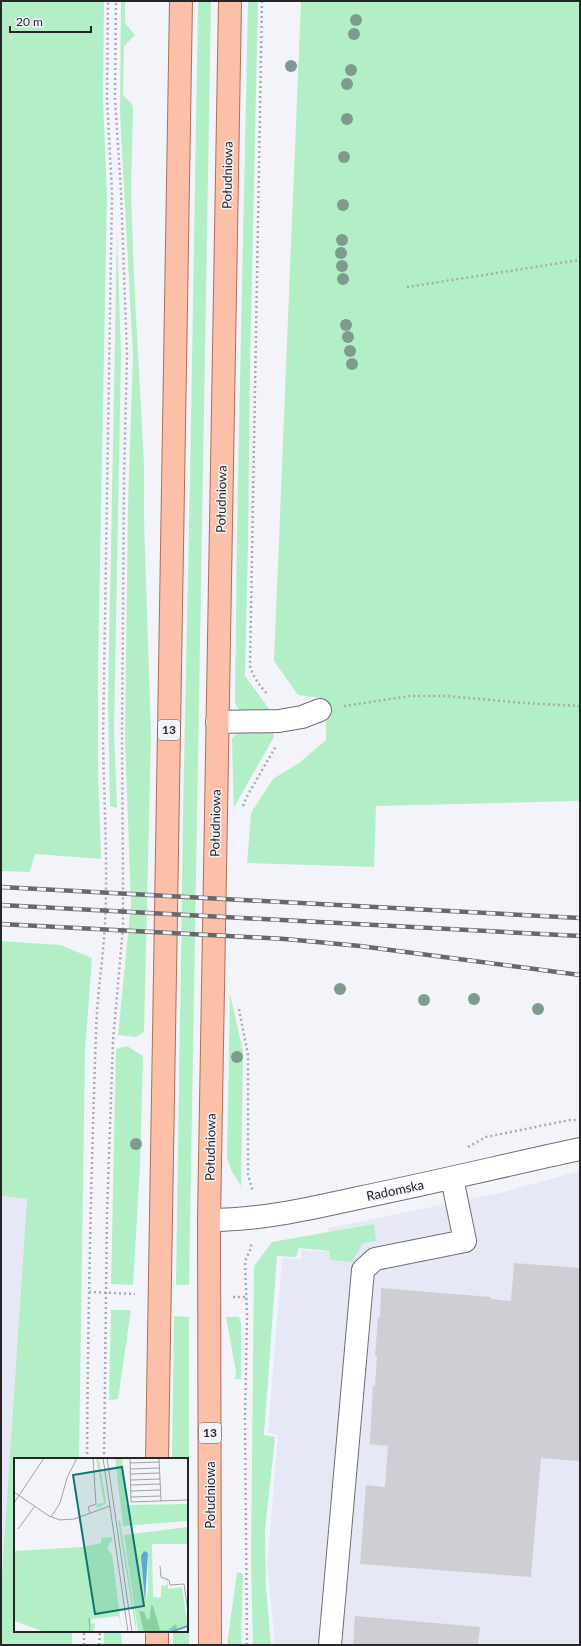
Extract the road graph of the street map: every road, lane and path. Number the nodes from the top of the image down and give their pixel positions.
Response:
1 (108, 1) edge
2 (116, 1) edge
3 (181, 1) edge
4 (230, 1) edge
5 (262, 1) edge
6 (580, 260) edge
7 (407, 287) dead end
8 (580, 706) edge
9 (320, 710) joint
10 (279, 721) junction
11 (217, 722) junction
12 (240, 812) dead end
13 (238, 1004) dead end
14 (580, 1149) edge
15 (452, 1178) junction
16 (251, 1196) dead end
17 (209, 1220) junction
18 (251, 1240) dead end
19 (87, 1458) edge
20 (104, 1458) edge
21 (157, 1458) edge
22 (84, 1632) edge
23 (100, 1632) edge
24 (157, 1632) edge
25 (84, 1645) edge
26 (99, 1645) edge
27 (157, 1645) edge
28 (210, 1645) edge
29 (247, 1645) edge
30 (330, 1645) edge

1 - 19 path
2 - 20 path
3 - 21 main road, 13
4 - 11 main road, Południowa / 13
5 - 10 path
6 - 7 path
8 - 9 path
9 - 10 street
10 - 11 street
10 - 12 path
11 - 17 main road, Południowa / 13
13 - 16 path
14 - 15 street, Radomska
15 - 17 street, Radomska
15 - 30 street
17 - 28 main road, Południowa / 13
18 - 29 path
22 - 25 path
23 - 26 path
24 - 27 main road

